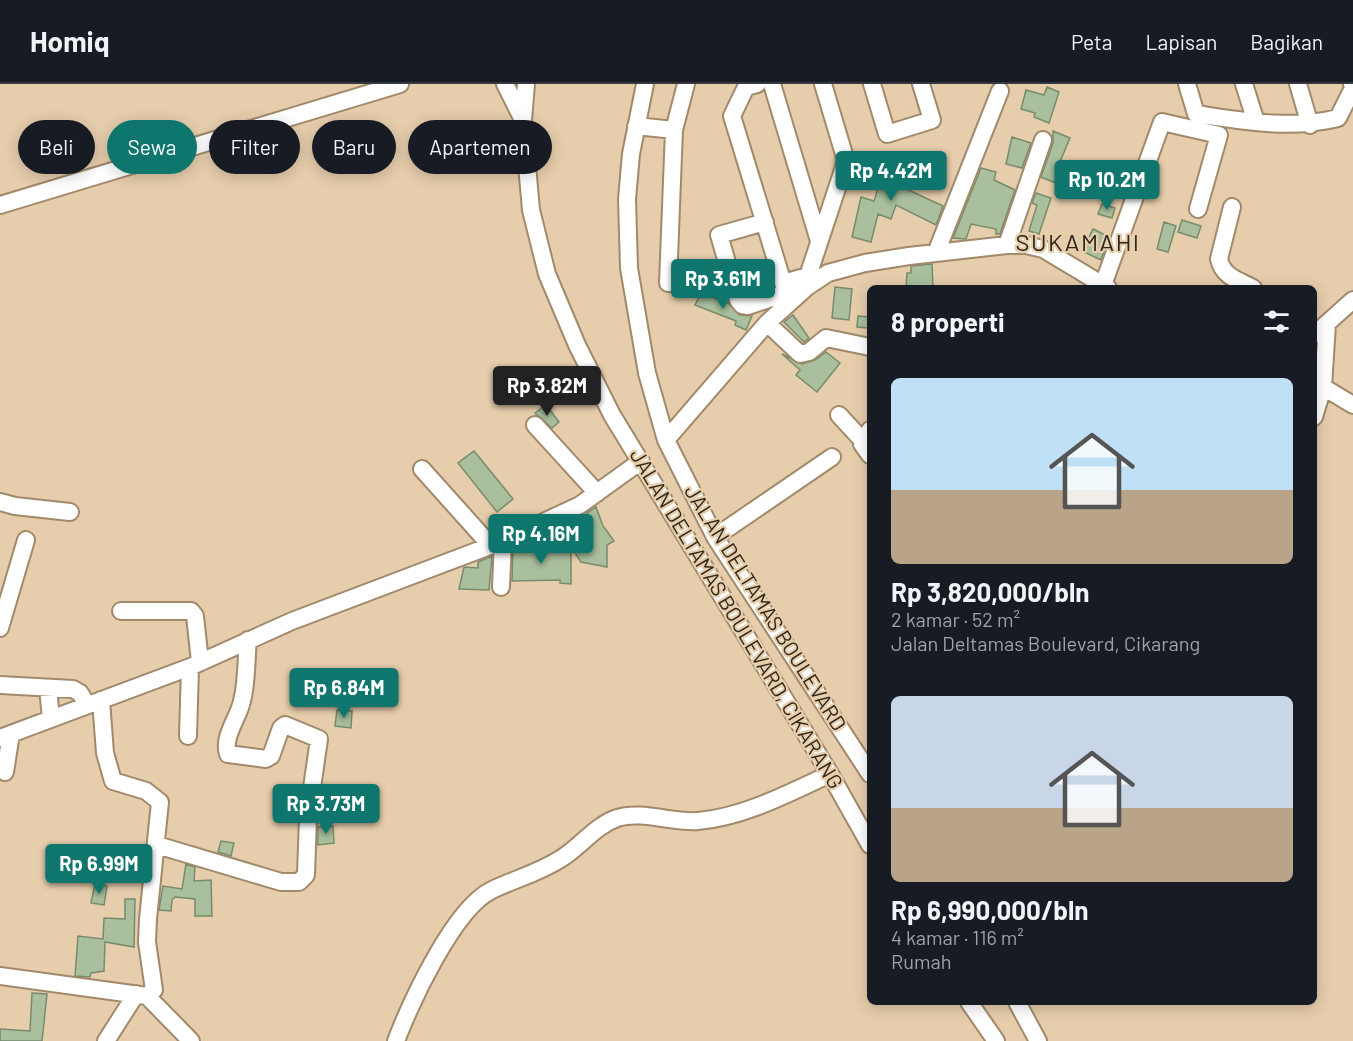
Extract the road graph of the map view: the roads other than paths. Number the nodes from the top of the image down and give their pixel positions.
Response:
1 (400, 84) edge
2 (504, 84) edge
3 (526, 84) edge
4 (645, 84) edge
5 (686, 84) edge
6 (757, 84) edge
7 (772, 84) edge
8 (823, 84) edge
9 (872, 84) edge
10 (921, 84) edge
11 (1187, 84) edge
12 (1244, 84) edge
13 (1298, 84) edge
14 (1352, 84) edge
15 (1000, 91) dead end
16 (523, 120) joint
17 (637, 120) junction
18 (1256, 122) junction
19 (1310, 124) junction
20 (674, 126) junction
21 (1043, 140) dead end
22 (528, 174) edge
23 (835, 195) junction
24 (808, 203) junction
25 (0, 205) edge
26 (1232, 207) dead end
27 (1198, 209) dead end
28 (765, 222) junction
29 (819, 241) junction
30 (1007, 245) junction
31 (936, 253) junction
32 (783, 283) junction
33 (696, 284) dead end
34 (1104, 285) edge
35 (1106, 285) edge
36 (1247, 285) edge
37 (1352, 301) edge
38 (767, 323) junction
39 (1327, 324) junction
40 (1317, 332) edge
41 (867, 346) edge
42 (1323, 387) junction
43 (1353, 405) edge
44 (657, 406) junction
45 (1317, 407) edge
46 (690, 411) junction
47 (839, 415) dead end
48 (535, 425) dead end
49 (866, 435) edge
50 (666, 440) junction
51 (867, 452) edge
52 (832, 457) dead end
53 (641, 461) junction
54 (422, 469) dead end
55 (597, 493) junction
56 (0, 502) edge
57 (70, 512) dead end
58 (715, 537) junction
59 (26, 540) dead end
60 (497, 543) junction
61 (501, 587) dead end
62 (121, 611) dead end
63 (0, 628) edge
64 (248, 640) junction
65 (195, 664) junction
66 (0, 685) edge
67 (48, 688) junction
68 (94, 702) junction
69 (51, 719) junction
70 (5, 736) edge
71 (188, 736) dead end
72 (867, 769) edge
73 (6, 772) dead end
74 (830, 774) junction
75 (867, 840) edge
76 (157, 845) junction
77 (0, 976) edge
78 (141, 995) junction
79 (971, 1005) edge
80 (1019, 1005) edge
81 (106, 1041) edge
82 (191, 1041) edge
83 (396, 1041) edge
84 (996, 1041) edge
85 (1038, 1041) edge

1 - 25 street
2 - 16 street
3 - 16 street, JALAN DELTAMAS BOULEVARD, CIKARANG
4 - 17 street, JALAN DELTAMAS BOULEVARD
5 - 20 street
6 - 28 street
7 - 24 street
8 - 23 street
9 - 10 street
11 - 18 street
12 - 18 street
13 - 19 street
14 - 19 street
15 - 31 street
17 - 20 street
17 - 44 street, JALAN DELTAMAS BOULEVARD
18 - 19 street
20 - 33 street
21 - 30 street
22 - 53 street, JALAN DELTAMAS BOULEVARD, CIKARANG
23 - 24 street
23 - 29 street
24 - 29 street
26 - 36 street
27 - 35 street
28 - 32 street
28 - 32 street
29 - 32 street
30 - 31 street
30 - 34 street
31 - 38 street
37 - 39 street
38 - 41 street
38 - 46 street
39 - 40 street
39 - 42 street
42 - 43 street
42 - 45 street
44 - 46 street
44 - 50 street, JALAN DELTAMAS BOULEVARD
46 - 50 street
47 - 49 street
48 - 55 street
49 - 51 street
50 - 58 street, JALAN DELTAMAS BOULEVARD
52 - 58 street
53 - 55 street
53 - 74 street, JALAN DELTAMAS BOULEVARD, CIKARANG
54 - 60 street
55 - 60 street
56 - 57 street
58 - 72 street, JALAN DELTAMAS BOULEVARD
59 - 63 street
60 - 61 street
60 - 64 street
62 - 65 street
64 - 65 street
64 - 76 street
65 - 68 street
65 - 71 street
66 - 67 street
67 - 68 street
67 - 69 street
68 - 69 street
68 - 76 street
69 - 70 street
70 - 73 street
74 - 75 street, JALAN DELTAMAS BOULEVARD, CIKARANG
74 - 83 street
76 - 78 street
77 - 78 street
78 - 81 street
78 - 82 street
79 - 84 street
80 - 85 street

